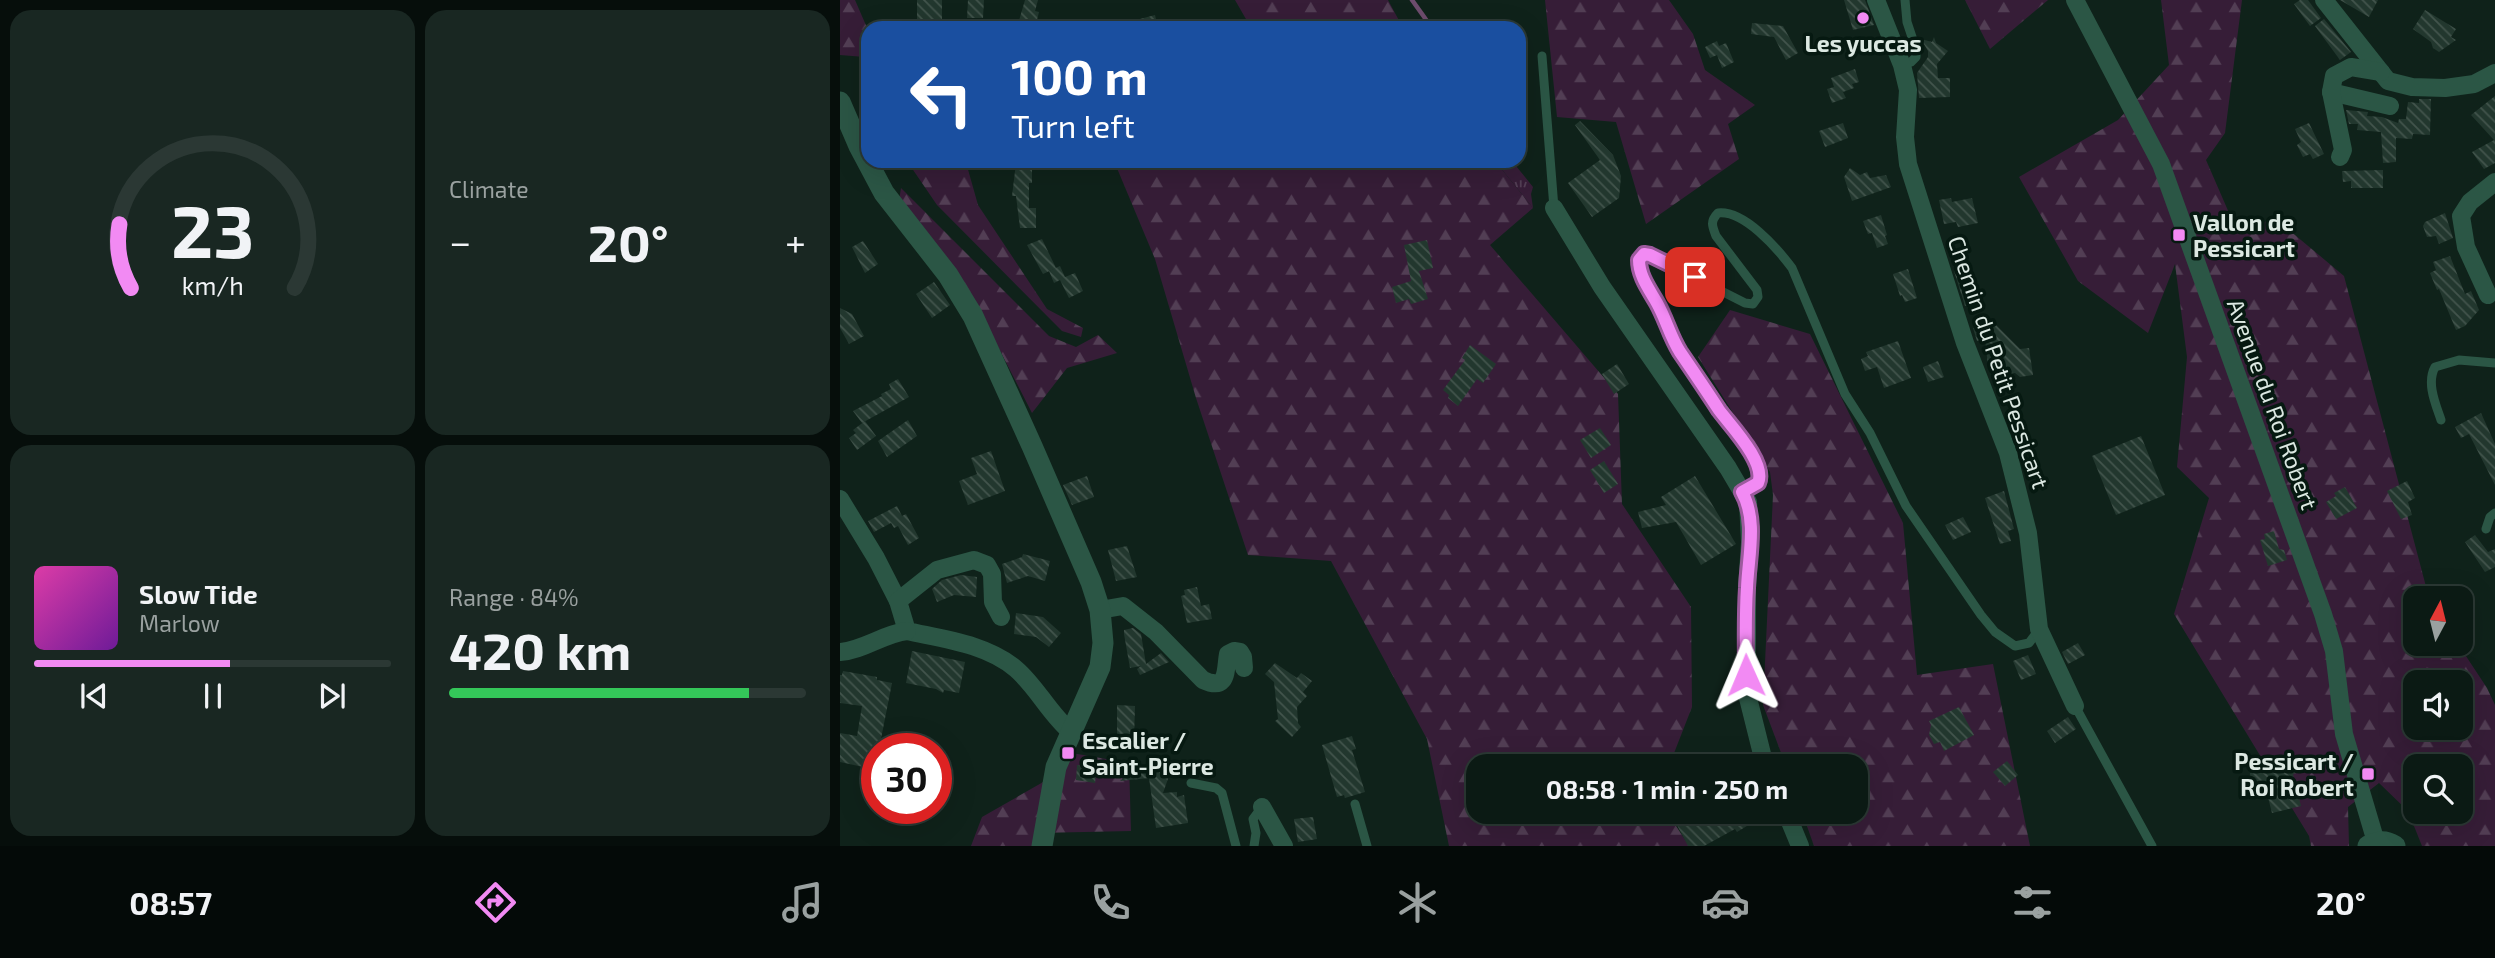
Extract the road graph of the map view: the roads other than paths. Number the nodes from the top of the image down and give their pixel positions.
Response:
1 (1876, 0) edge
2 (1905, 0) edge
3 (2076, 0) edge
4 (2324, 0) edge
5 (1542, 56) dead end
6 (1902, 65) junction
7 (2381, 72) junction
8 (2495, 73) edge
9 (2331, 92) junction
10 (2390, 106) dead end
11 (841, 107) edge
12 (861, 150) edge
13 (2340, 157) dead end
14 (871, 168) edge
15 (2495, 182) edge
16 (1554, 208) joint
17 (2488, 295) dead end
18 (2495, 363) edge
19 (2441, 420) dead end
20 (1742, 492) junction
21 (840, 499) edge
22 (2495, 513) edge
23 (2486, 529) dead end
24 (898, 601) junction
25 (1100, 610) junction
26 (1001, 617) dead end
27 (2039, 629) junction
28 (907, 631) junction
29 (840, 652) edge
30 (1244, 668) dead end
31 (2074, 706) joint
32 (1070, 731) junction
33 (1762, 754) edge
34 (1191, 783) dead end
35 (1355, 804) dead end
36 (1262, 807) joint
37 (1791, 824) edge
38 (2380, 845) edge
39 (1042, 846) edge
40 (1236, 846) edge
41 (1254, 846) edge
42 (1284, 846) edge
43 (1367, 846) edge
44 (1801, 846) edge
45 (2152, 846) edge

1 - 6 street, Chemin du Petit Pessicart
2 - 6 lane
3 - 38 street, Avenue du Roi Robert
4 - 7 street
5 - 16 lane
6 - 27 street, Chemin du Petit Pessicart
7 - 8 street
7 - 9 street
9 - 10 street
9 - 13 street
11 - 12 street
14 - 25 street
15 - 17 street
16 - 20 street
18 - 19 lane
20 - 27 lane
20 - 33 street
21 - 24 street
22 - 23 lane
24 - 26 street
24 - 28 street
25 - 30 street
25 - 32 street
27 - 31 street, Chemin du Petit Pessicart
28 - 29 street
28 - 32 street
31 - 45 lane, Chemin du Petit Pessicart
32 - 39 street
34 - 40 lane
35 - 43 lane
36 - 41 lane
36 - 42 street
37 - 44 street

